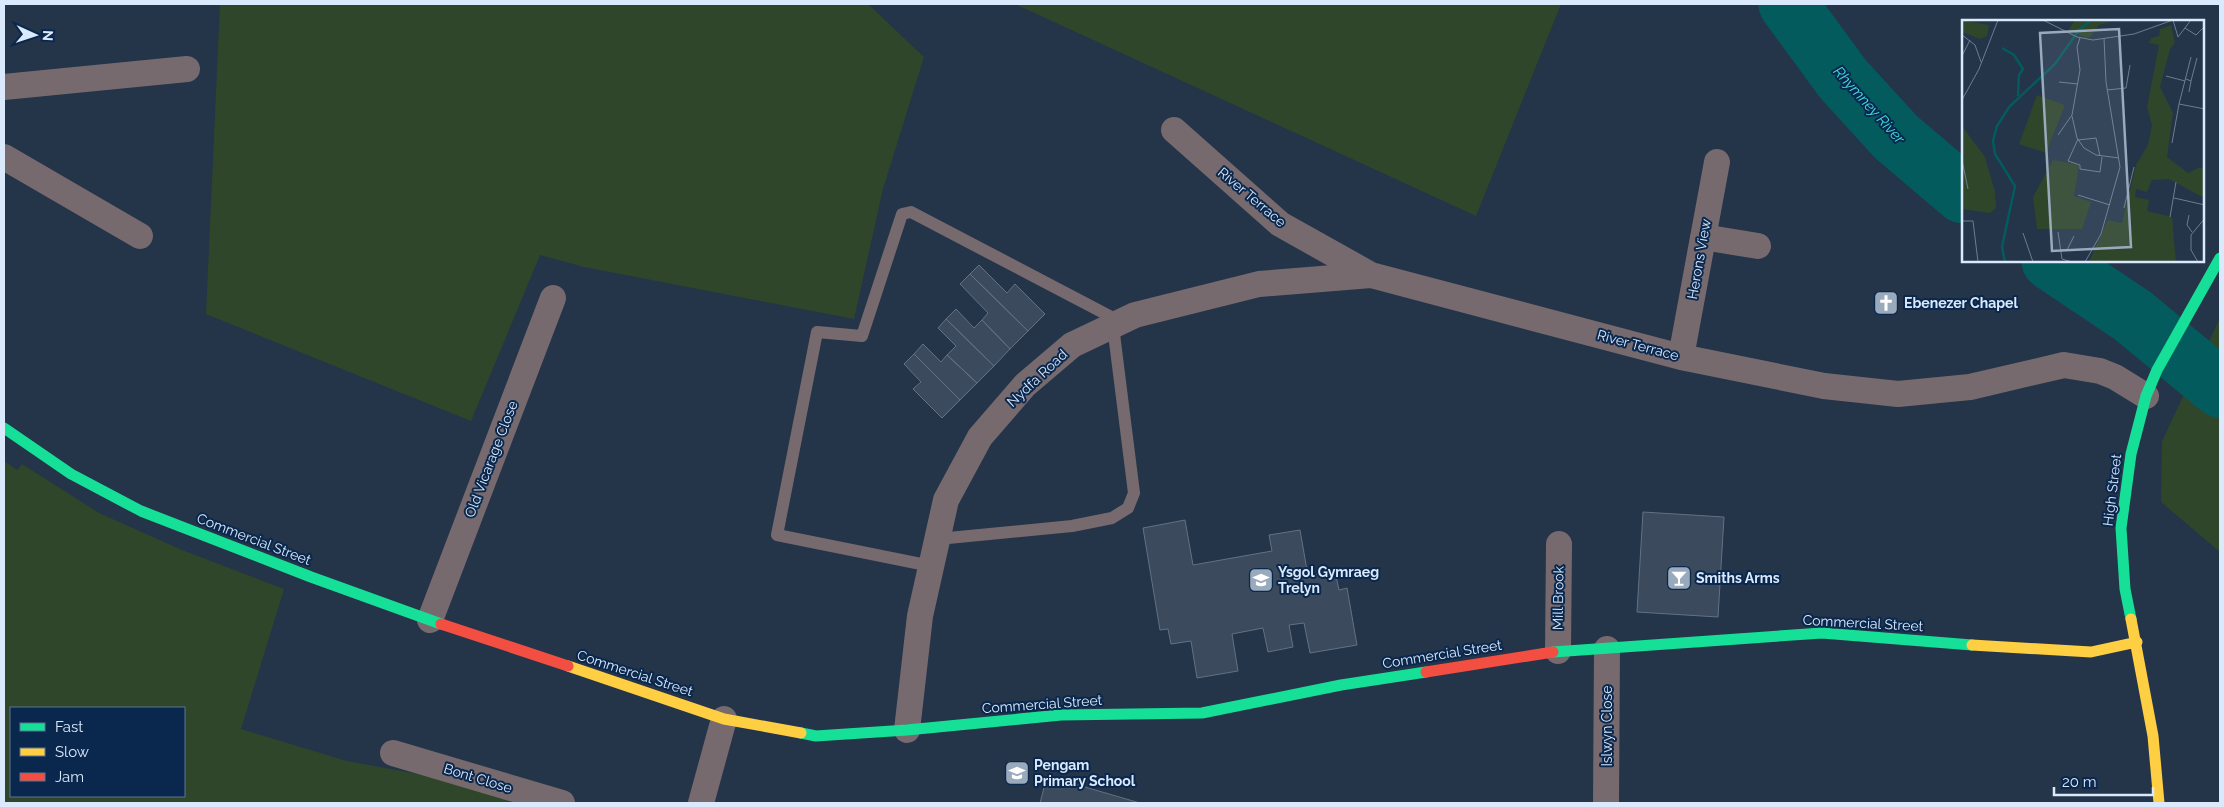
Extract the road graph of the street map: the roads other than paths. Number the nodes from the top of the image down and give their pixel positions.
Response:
1 (187, 69) dead end
2 (4, 87) edge
3 (1174, 130) dead end
4 (4, 157) edge
5 (1717, 162) dead end
6 (140, 236) dead end
7 (1703, 237) junction
8 (1758, 246) dead end
9 (2220, 258) edge
10 (1371, 275) junction
11 (553, 298) dead end
12 (1117, 324) junction
13 (1681, 357) junction
14 (2146, 396) junction
15 (4, 428) edge
16 (938, 539) junction
17 (1559, 544) dead end
18 (931, 566) junction
19 (430, 620) junction
20 (2137, 642) junction
21 (1607, 649) junction
22 (1558, 651) junction
23 (724, 719) junction
24 (907, 730) junction
25 (394, 753) dead end
26 (562, 803) edge
27 (701, 803) edge
28 (1606, 803) edge
29 (2159, 803) edge

1 - 2 street
3 - 10 street, River Terrace
4 - 6 street
5 - 7 street, Herons View
7 - 8 street
7 - 13 street, Herons View
9 - 14 main road, High Street
10 - 12 street, Nydfa Road
10 - 13 street, River Terrace
11 - 19 street, Old Vicarage Close
12 - 16 street, Nydfa Road
12 - 16 lane
12 - 18 lane
13 - 14 street, River Terrace
14 - 20 main road, High Street
15 - 19 main road, Commercial Street
16 - 18 street, Nydfa Road
17 - 22 street, Mill Brook
18 - 24 street, Nydfa Road
19 - 23 main road, Commercial Street
20 - 21 main road, Commercial Street
20 - 29 main road, High Street
21 - 22 main road, Commercial Street
21 - 28 street, Islwyn Close
22 - 24 main road, Commercial Street
23 - 24 main road, Commercial Street
23 - 27 street
25 - 26 street, Bont Close

